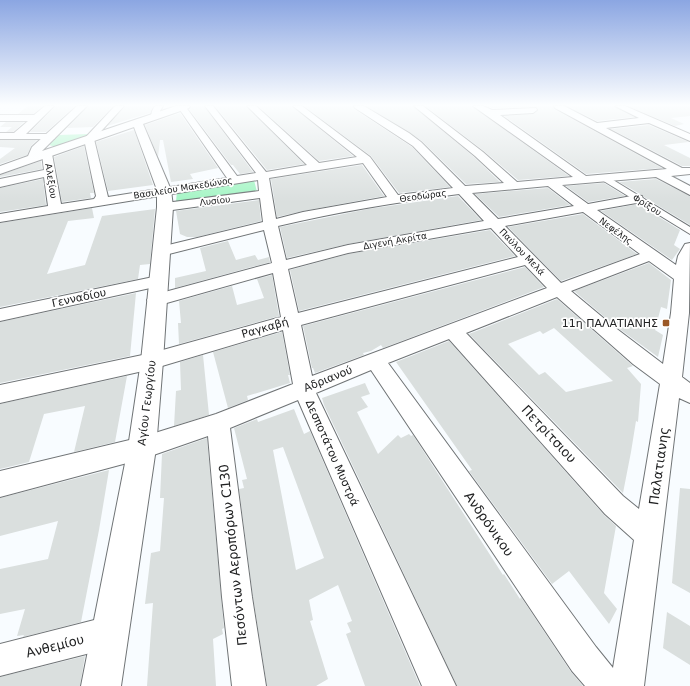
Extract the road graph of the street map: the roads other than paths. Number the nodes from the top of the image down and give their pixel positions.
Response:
1 (49, 138) edge
2 (143, 138) edge
3 (205, 138) edge
4 (231, 138) edge
5 (285, 138) edge
6 (339, 138) edge
7 (409, 138) edge
8 (459, 138) edge
9 (526, 138) edge
10 (620, 138) edge
11 (89, 139) joint
12 (47, 154) junction
13 (33, 158) junction
14 (366, 159) junction
15 (316, 167) junction
16 (0, 170) edge
17 (685, 171) edge
18 (50, 172) junction
19 (658, 174) junction
20 (606, 178) junction
21 (234, 180) junction
22 (584, 180) junction
23 (0, 183) edge
24 (551, 184) junction
25 (263, 185) junction
26 (514, 186) junction
27 (463, 190) junction
28 (690, 191) edge
29 (165, 199) junction
30 (395, 199) junction
31 (637, 199) junction
32 (100, 201) junction
33 (56, 208) junction
34 (584, 208) junction
35 (0, 218) edge
36 (270, 224) junction
37 (496, 224) junction
38 (690, 231) edge
39 (161, 251) junction
40 (650, 255) junction
41 (529, 258) junction
42 (687, 260) edge
43 (280, 266) junction
44 (158, 280) junction
45 (559, 290) junction
46 (156, 300) junction
47 (0, 316) edge
48 (685, 316) edge
49 (291, 321) junction
50 (453, 330) junction
51 (375, 360) junction
52 (152, 361) junction
53 (671, 380) junction
54 (304, 389) junction
55 (0, 394) edge
56 (690, 394) edge
57 (218, 423) junction
58 (142, 448) junction
59 (0, 484) edge
60 (649, 534) junction
61 (110, 632) junction
62 (0, 660) edge
63 (101, 686) edge
64 (249, 686) edge
65 (439, 686) edge
66 (606, 686) edge
67 (627, 686) edge

1 - 13 street
2 - 29 street, Αγίου Γεωργίου
3 - 21 street
4 - 25 street, Δεσποτάτου Μυστρά
5 - 15 street
6 - 14 street
7 - 27 street, Παύλου Μελά
8 - 26 street
9 - 22 street
10 - 17 street
11 - 12 street
11 - 32 street
12 - 13 street
12 - 18 street, Αλεξίου
13 - 16 street
14 - 15 street, Βασιλείου Μακεδώνος
14 - 30 street
15 - 25 street, Βασιλείου Μακεδώνος
17 - 19 street, Θεοδώρας
18 - 23 street
18 - 33 street, Αλεξίου
19 - 20 street, Θεοδώρας
19 - 28 street
20 - 22 street, Θεοδώρας
20 - 31 street, Φρίξου
21 - 25 street, Βασιλείου Μακεδώνος
21 - 29 street, Βασιλείου Μακεδώνος
22 - 24 street, Θεοδώρας
24 - 26 street, Θεοδώρας
24 - 34 street, Νεφέλης
25 - 29 street, Λυσίου
25 - 36 street, Δεσποτάτου Μυστρά
26 - 27 street, Θεοδώρας
27 - 30 street, Θεοδώρας
27 - 37 street, Παύλου Μελά
29 - 32 street, Βασιλείου Μακεδώνος
29 - 39 street, Αγίου Γεωργίου
30 - 36 street, Θεοδώρας
31 - 34 street, Διγενή Ακρίτα
31 - 38 street, Φρίξου
32 - 33 street, Βασιλείου Μακεδώνος
33 - 35 street, Βασιλείου Μακεδώνος
34 - 37 street, Διγενή Ακρίτα
34 - 40 street, Νεφέλης
36 - 39 street, Θεοδώρας
36 - 43 street, Δεσποτάτου Μυστρά
37 - 41 street, Παύλου Μελά
37 - 43 street, Διγενή Ακρίτα
39 - 44 street, Αγίου Γεωργίου
40 - 42 street, Νεφέλης
40 - 45 street, Αδριανού
41 - 45 street, Παύλου Μελά
41 - 49 street, Ραγκαβή
42 - 48 street, Παλατιανης
43 - 46 street, Διγενή Ακρίτα
43 - 49 street, Δεσποτάτου Μυστρά
44 - 46 street, Αγίου Γεωργίου
44 - 47 street, Γενναδίου
45 - 50 street, Αδριανού
45 - 53 street, Παύλου Μελά
46 - 52 street, Αγίου Γεωργίου
48 - 53 street, Παλατιανης
49 - 52 street, Ραγκαβή
49 - 54 street, Δεσποτάτου Μυστρά
50 - 51 street, Αδριανού
50 - 60 street, Πετρίτσιου
51 - 54 street, Αδριανού
51 - 66 street, Ανδρόνικου
52 - 55 street, Ραγκαβή
52 - 58 street, Αγίου Γεωργίου
53 - 56 street, Παύλου Μελά
53 - 60 street, Παλατιανης
54 - 57 street, Αδριανού
54 - 65 street, Δεσποτάτου Μυστρά
57 - 58 street, Αδριανού
57 - 64 street, Πεσόντων Αεροπόρων C130
58 - 59 street, Αδριανού
58 - 61 street, Αγίου Γεωργίου
60 - 67 street, Παλατιανης
61 - 62 street, Ανθεμίου
61 - 63 street, Αγίου Γεωργίου

